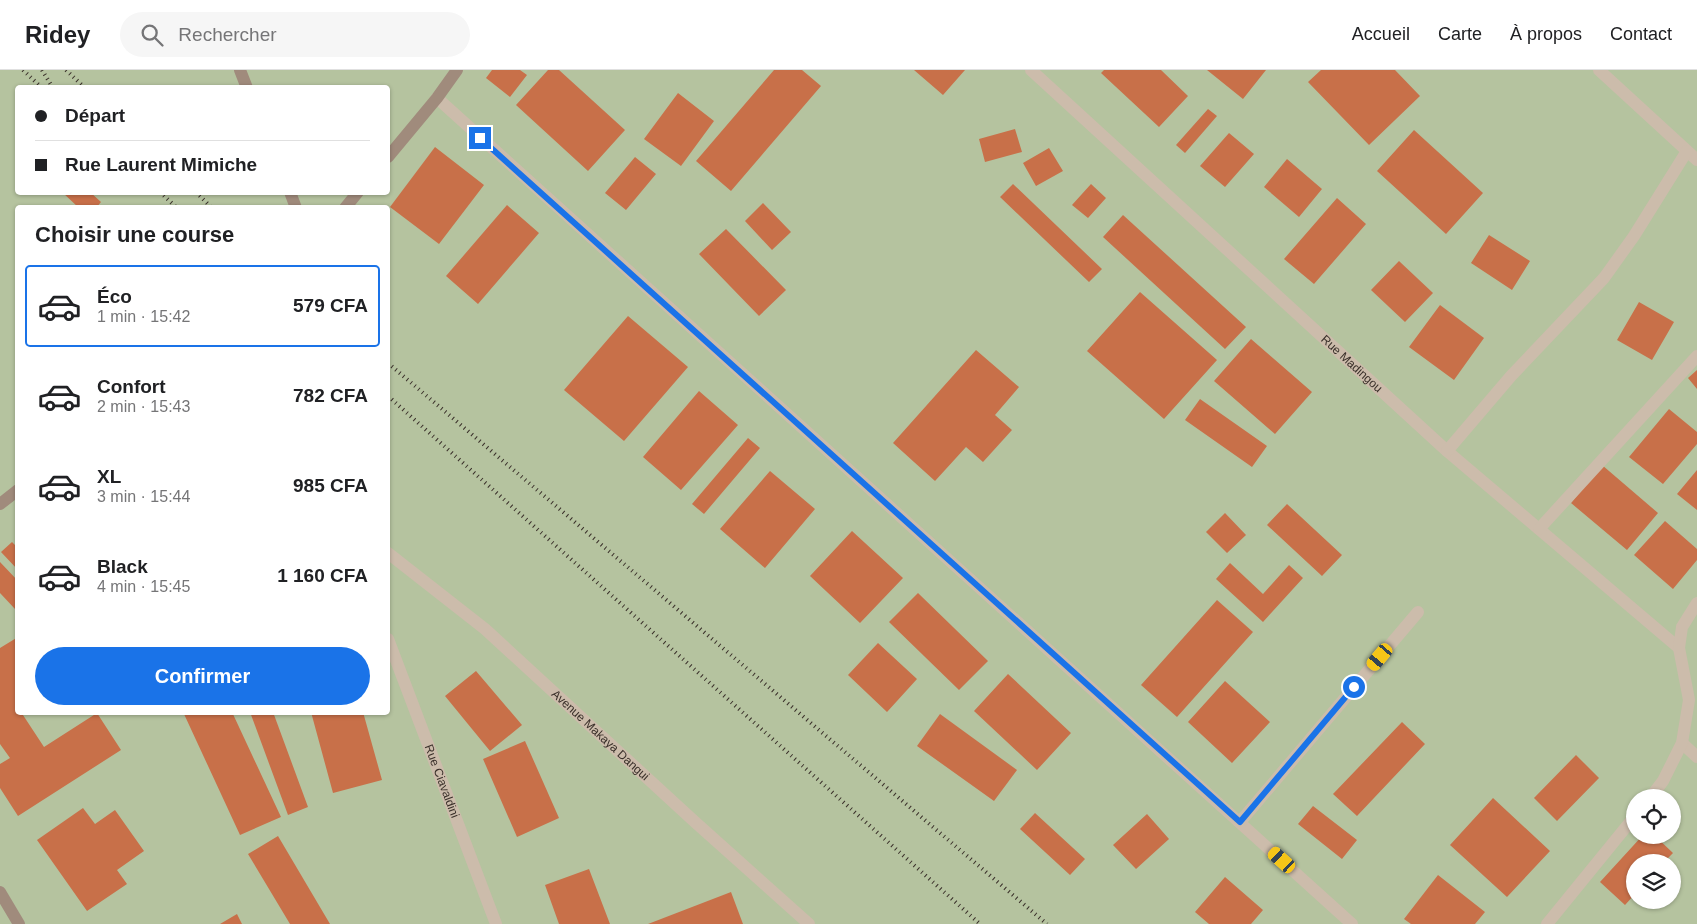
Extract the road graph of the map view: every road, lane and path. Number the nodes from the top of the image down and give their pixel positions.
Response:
1 (240, 70) edge
2 (457, 70) edge
3 (1031, 70) edge
4 (1600, 70) edge
5 (246, 85) edge
6 (437, 98) junction
7 (1687, 151) junction
8 (390, 155) edge
9 (1697, 160) edge
10 (356, 195) edge
11 (347, 205) edge
12 (1697, 356) edge
13 (1447, 451) junction
14 (15, 492) edge
15 (0, 504) edge
16 (1539, 529) junction
17 (390, 555) edge
18 (1697, 603) edge
19 (1418, 612) dead end
20 (390, 644) edge
21 (1679, 648) junction
22 (1682, 743) junction
23 (1697, 757) edge
24 (1657, 789) edge
25 (1240, 822) junction
26 (1626, 827) edge
27 (0, 892) edge
28 (19, 924) edge
29 (496, 924) edge
30 (809, 924) edge
31 (1352, 924) edge
32 (1547, 924) edge

1 - 5 street
2 - 6 street
3 - 13 street, Rue Madingou
4 - 7 street
6 - 8 street
6 - 25 street
7 - 9 street
7 - 13 street
10 - 11 street
12 - 16 street
13 - 16 street, Rue Madingou
14 - 15 street
16 - 21 street, Rue Madingou
17 - 30 street, Avenue Makaya Dangui
18 - 21 street
19 - 25 street
20 - 29 street, Rue Ciavaldini
21 - 22 street
22 - 23 street
22 - 24 street
25 - 31 street
26 - 32 street
27 - 28 street

